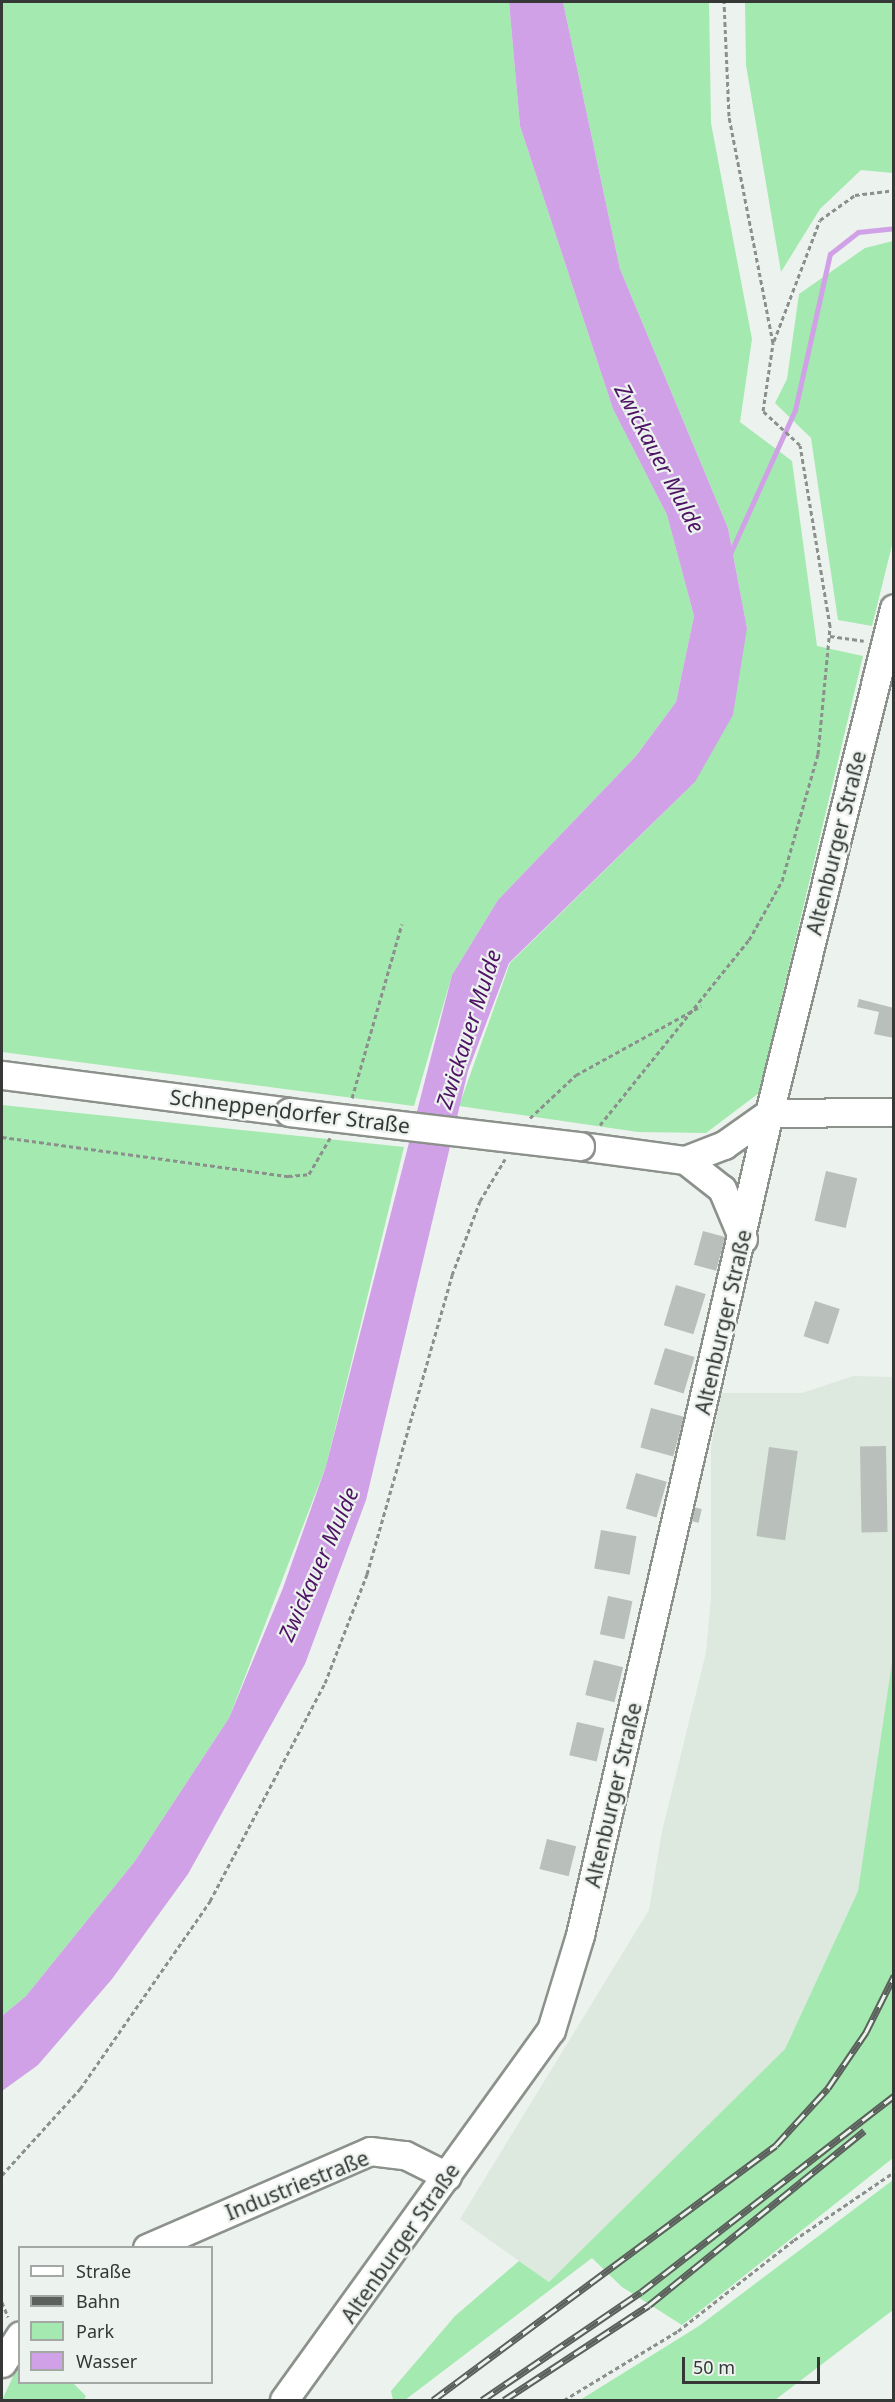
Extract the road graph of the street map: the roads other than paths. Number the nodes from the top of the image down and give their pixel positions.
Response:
1 (894, 608) edge
2 (889, 644) edge
3 (2, 1074) edge
4 (894, 1112) edge
5 (769, 1113) junction
6 (685, 1160) junction
7 (743, 1239) junction
8 (447, 2176) junction
9 (149, 2246) edge
10 (18, 2339) edge
11 (2, 2363) edge
12 (284, 2400) edge

1 - 2 street, Altenburger Straße
2 - 5 street, Altenburger Straße
3 - 6 street, Schneppendorfer Straße, bridge
4 - 5 street
5 - 6 street, Schneppendorfer Straße
5 - 7 street, Altenburger Straße
6 - 7 street
7 - 8 street, Altenburger Straße
8 - 9 street, Industriestraße
8 - 12 street, Altenburger Straße
10 - 11 street

